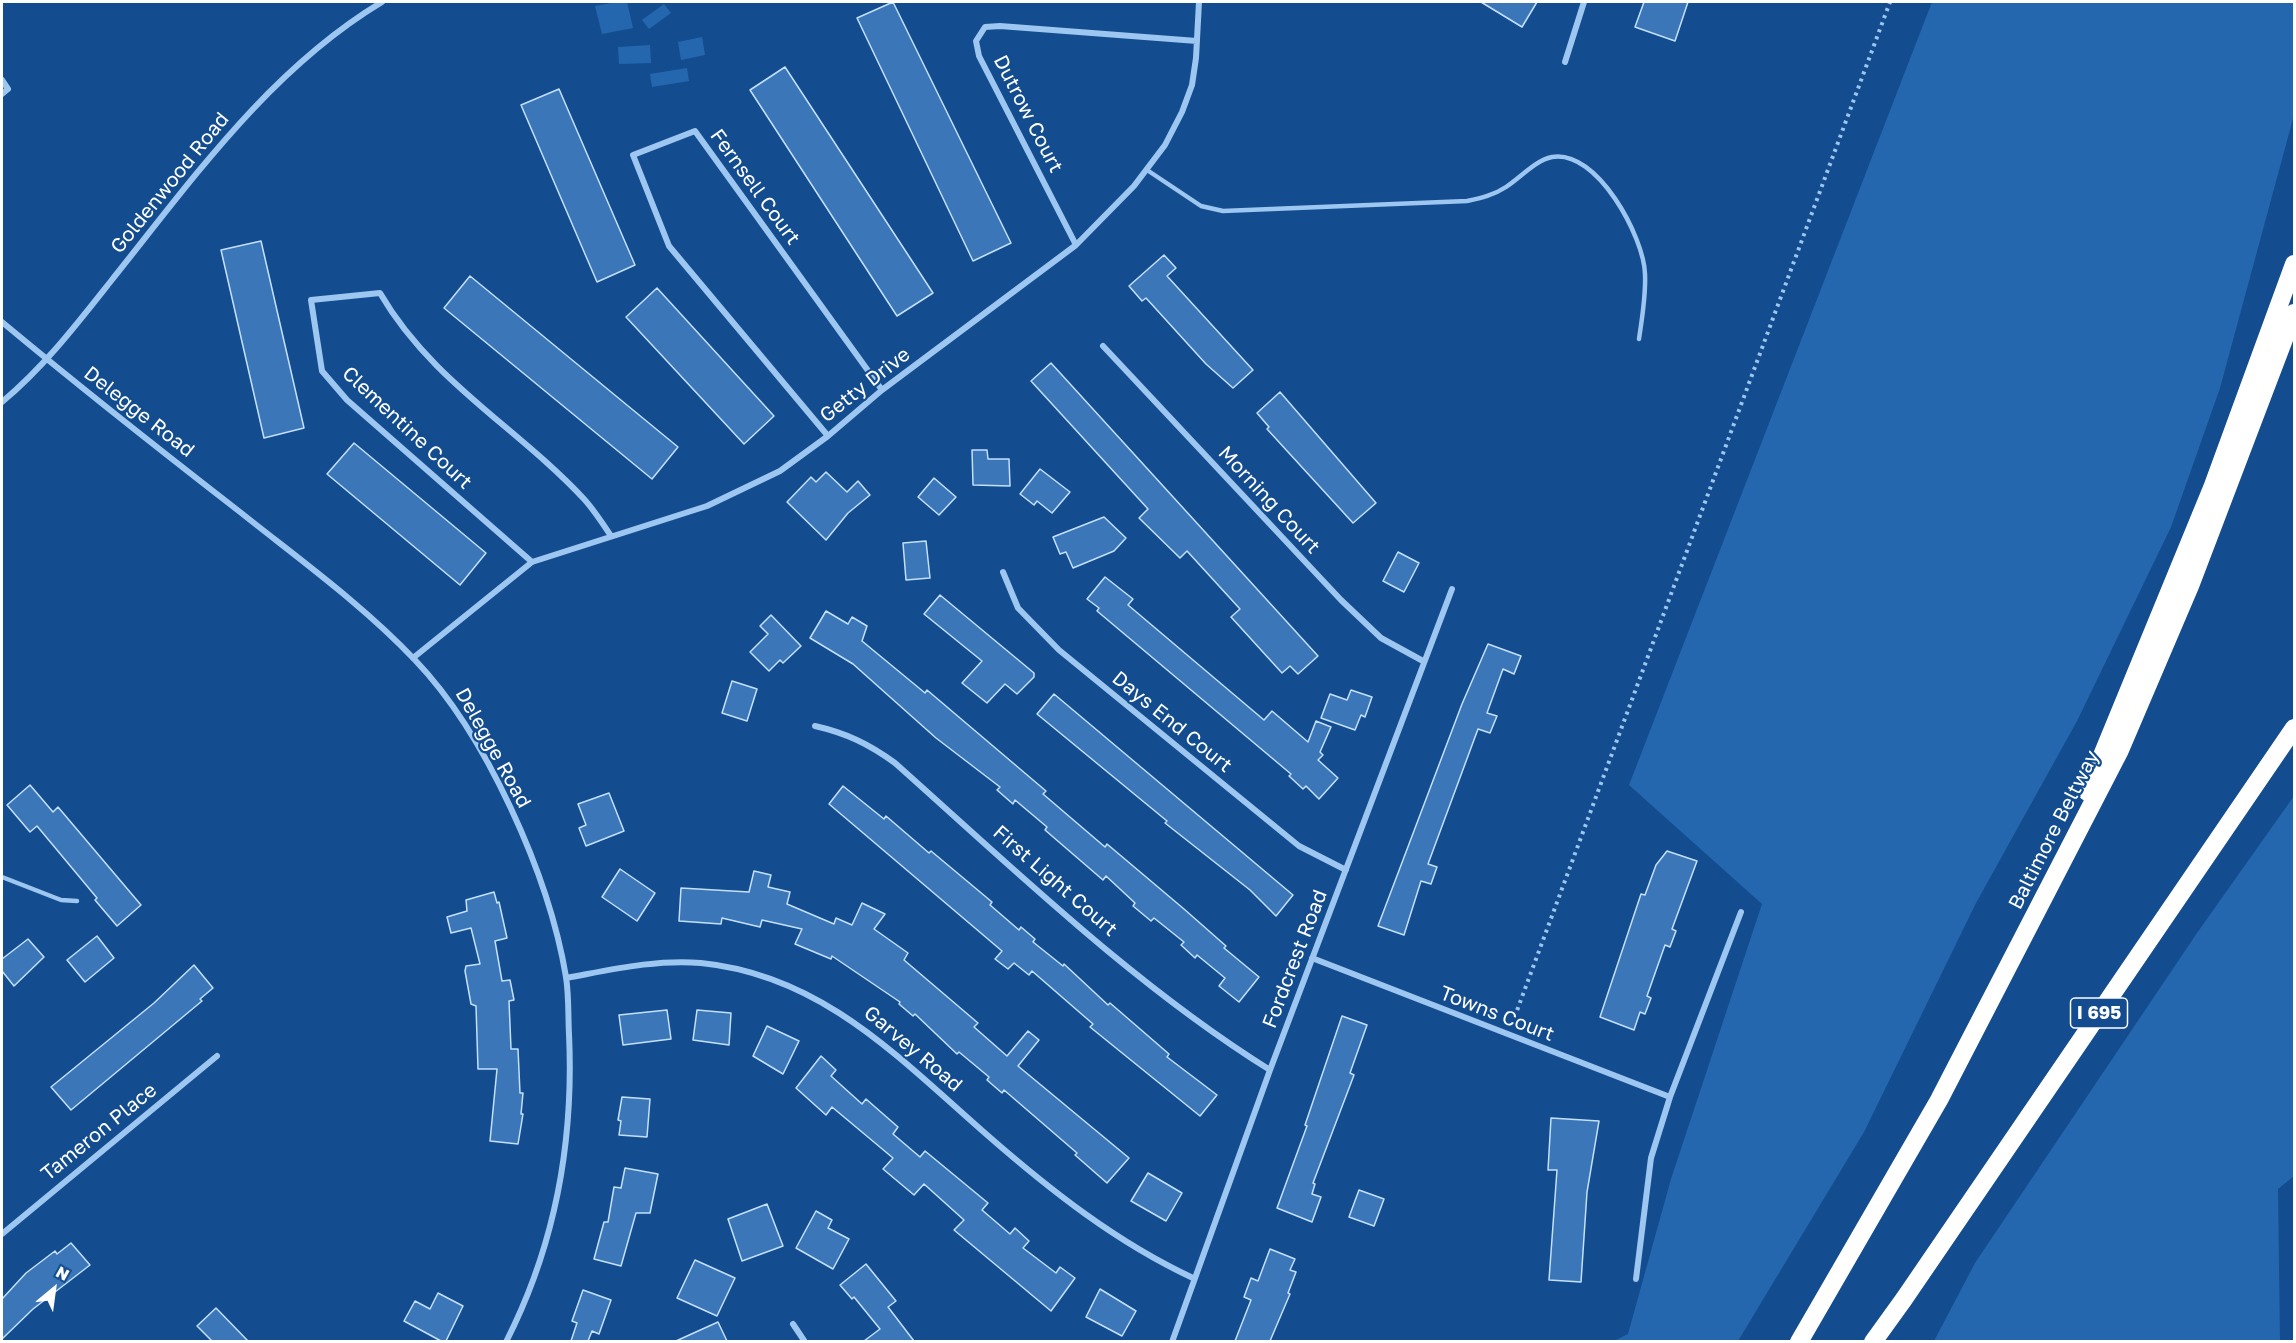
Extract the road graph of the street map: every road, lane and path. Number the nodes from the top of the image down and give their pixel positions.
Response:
1 (382, 2) edge
2 (1199, 2) edge
3 (1584, 2) edge
4 (1890, 2) edge
5 (1197, 41) junction
6 (1565, 62) dead end
7 (2, 80) edge
8 (2, 94) edge
9 (1147, 170) junction
10 (1076, 245) junction
11 (2295, 264) edge
12 (2295, 313) edge
13 (2, 322) edge
14 (1639, 339) dead end
15 (1103, 346) dead end
16 (48, 361) junction
17 (882, 390) junction
18 (2, 402) edge
19 (828, 436) junction
20 (611, 536) junction
21 (532, 562) junction
22 (1003, 572) dead end
23 (1452, 589) dead end
24 (413, 658) junction
25 (1423, 661) junction
26 (815, 726) dead end
27 (2295, 728) edge
28 (2071, 843) junction
29 (1346, 870) junction
30 (2, 877) edge
31 (77, 901) dead end
32 (1741, 912) dead end
33 (1312, 958) junction
34 (566, 978) junction
35 (1508, 1036) junction
36 (217, 1056) dead end
37 (1270, 1070) junction
38 (1670, 1097) junction
39 (2, 1233) edge
40 (1193, 1278) junction
41 (1636, 1279) dead end
42 (1905, 1299) junction
43 (793, 1324) dead end
44 (506, 1341) edge
45 (806, 1341) edge
46 (1172, 1341) edge
47 (1798, 1341) edge
48 (1873, 1341) edge
49 (1885, 1341) edge

1 - 16 street, Goldenwood Road
2 - 5 street, Getty Drive
3 - 6 street
4 - 35 path
5 - 9 street, Getty Drive
5 - 10 street, Dutrow Court
7 - 8 street
9 - 10 street, Getty Drive
9 - 14 lane
10 - 17 street, Getty Drive
11 - 28 highway
12 - 28 highway, Baltimore Beltway
13 - 16 street, Delegge Road
15 - 25 street, Morning Court
16 - 18 street, Goldenwood Road
16 - 24 street, Delegge Road
17 - 19 street, Getty Drive
17 - 19 street, Fernsell Court
19 - 20 street, Getty Drive
20 - 21 street, Getty Drive
20 - 21 street, Clementine Court
21 - 24 street, Getty Drive
22 - 29 street, Days End Court
23 - 25 street, Fordcrest Road
24 - 34 street, Delegge Road
25 - 29 street, Fordcrest Road
26 - 37 street, First Light Court
27 - 42 highway, I 695
28 - 47 highway, Baltimore Beltway
29 - 33 street, Fordcrest Road
30 - 31 lane
32 - 38 street
33 - 35 street, Towns Court
33 - 37 street, Fordcrest Road
34 - 40 street, Garvey Road
34 - 44 street, Delegge Road
35 - 38 street, Towns Court
36 - 39 street, Tameron Place
37 - 40 street, Fordcrest Road
38 - 41 street
40 - 46 street, Fordcrest Road
42 - 48 highway, I 695
42 - 49 highway
43 - 45 street

